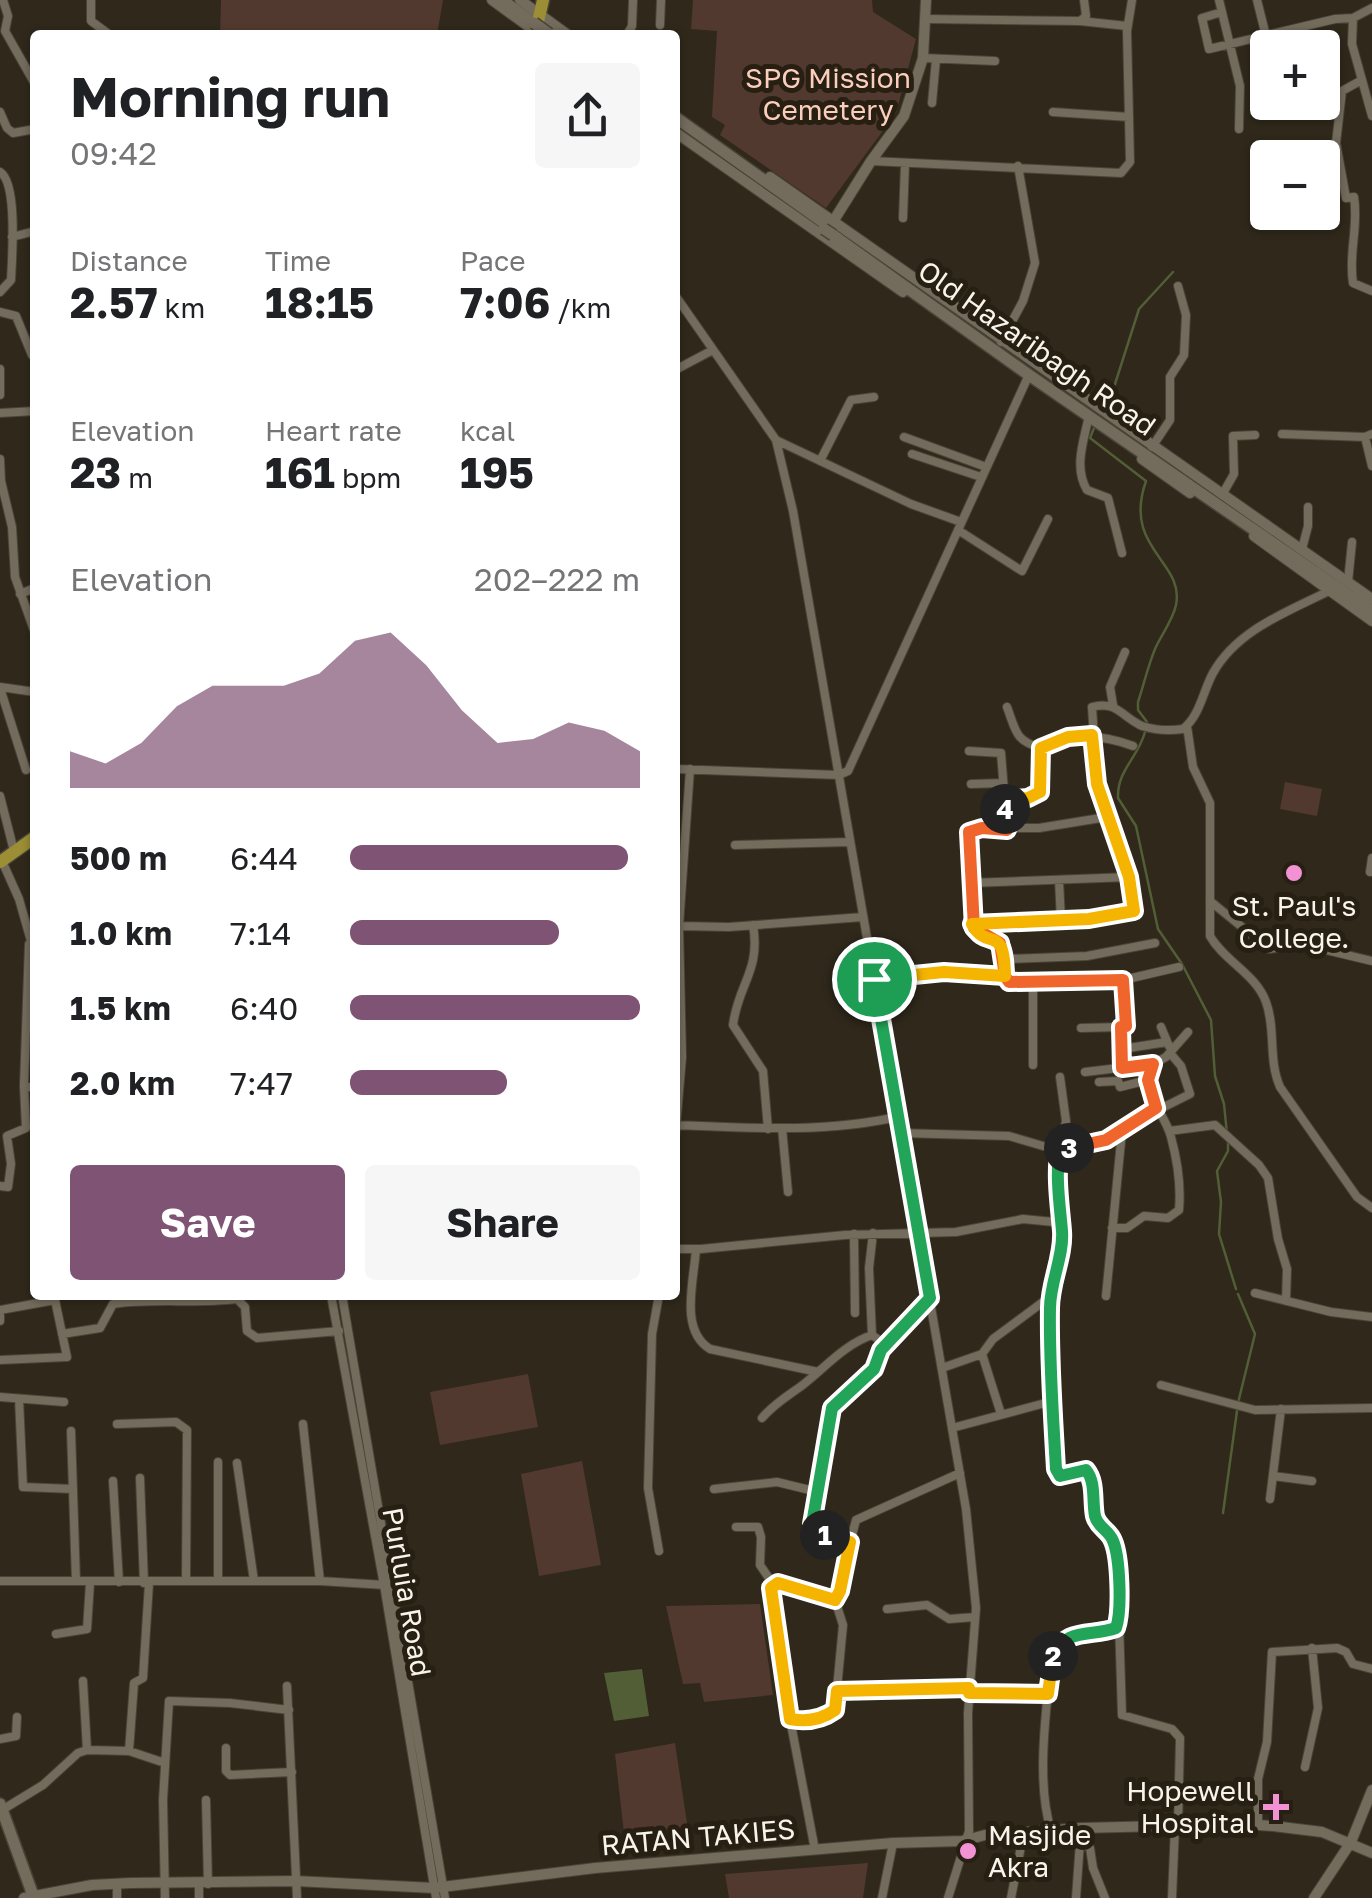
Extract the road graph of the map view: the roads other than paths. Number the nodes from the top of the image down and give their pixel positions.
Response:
1 (3, 0) edge
2 (92, 0) edge
3 (492, 0) edge
4 (502, 0) edge
5 (511, 0) edge
6 (520, 0) edge
7 (551, 0) edge
8 (632, 0) edge
9 (661, 0) edge
10 (926, 0) edge
11 (1084, 0) edge
12 (1132, 0) edge
13 (1219, 0) edge
14 (1257, 0) edge
15 (1372, 8) edge
16 (1222, 12) junction
17 (1353, 18) junction
18 (928, 19) junction
19 (1080, 22) junction
20 (660, 25) dead end
21 (1128, 26) junction
22 (543, 27) edge
23 (103, 30) edge
24 (630, 30) edge
25 (1264, 30) edge
26 (1289, 30) edge
27 (1250, 40) edge
28 (1230, 44) junction
29 (924, 58) junction
30 (936, 59) junction
31 (994, 61) dead end
32 (30, 75) edge
33 (1360, 81) junction
34 (932, 102) dead end
35 (0, 112) edge
36 (1054, 112) dead end
37 (1372, 116) edge
38 (1129, 118) junction
39 (680, 121) edge
40 (1238, 129) dead end
41 (30, 130) edge
42 (680, 135) edge
43 (870, 161) junction
44 (905, 164) junction
45 (1018, 166) junction
46 (0, 172) edge
47 (5, 196) edge
48 (903, 218) dead end
49 (830, 230) junction
50 (30, 232) edge
51 (12, 236) junction
52 (1178, 286) dead end
53 (1372, 291) edge
54 (0, 292) edge
55 (680, 304) edge
56 (0, 312) edge
57 (1001, 342) junction
58 (30, 350) edge
59 (711, 351) junction
60 (680, 367) edge
61 (0, 369) edge
62 (1027, 379) junction
63 (0, 381) edge
64 (0, 395) edge
65 (874, 397) dead end
66 (30, 411) edge
67 (0, 413) edge
68 (1099, 420) junction
69 (1282, 434) dead end
70 (1255, 435) dead end
71 (1368, 436) edge
72 (904, 437) dead end
73 (776, 440) junction
74 (1152, 447) junction
75 (912, 454) dead end
76 (0, 459) edge
77 (820, 461) junction
78 (1372, 466) edge
79 (986, 467) junction
80 (982, 477) junction
81 (1222, 495) junction
82 (1308, 507) dead end
83 (1048, 519) dead end
84 (960, 526) junction
85 (1352, 542) dead end
86 (1302, 549) junction
87 (0, 550) edge
88 (14, 550) junction
89 (1122, 553) dead end
90 (1348, 582) junction
91 (30, 590) edge
92 (1329, 591) junction
93 (20, 594) junction
94 (1372, 605) edge
95 (30, 620) edge
96 (1372, 621) edge
97 (1126, 652) dead end
98 (0, 688) edge
99 (30, 691) edge
100 (1113, 705) junction
101 (1007, 708) dead end
102 (1187, 726) junction
103 (1092, 735) junction
104 (1133, 746) dead end
105 (1041, 748) junction
106 (969, 750) dead end
107 (680, 769) edge
108 (690, 769) junction
109 (26, 770) dead end
110 (839, 775) junction
111 (1002, 783) junction
112 (972, 784) dead end
113 (0, 796) edge
114 (1004, 800) junction
115 (1107, 817) junction
116 (1007, 830) junction
117 (30, 840) edge
118 (850, 842) junction
119 (735, 845) dead end
120 (5, 858) edge
121 (1372, 858) edge
122 (1370, 872) edge
123 (1129, 877) junction
124 (1059, 880) junction
125 (970, 883) junction
126 (1210, 901) junction
127 (680, 912) edge
128 (863, 917) junction
129 (1062, 921) junction
130 (972, 924) junction
131 (753, 925) junction
132 (680, 926) edge
133 (30, 931) edge
134 (1154, 943) dead end
135 (30, 954) edge
136 (1004, 958) junction
137 (1372, 961) edge
138 (1179, 967) dead end
139 (1005, 976) junction
140 (874, 979) junction
141 (1123, 980) junction
142 (1033, 982) junction
143 (680, 1009) edge
144 (1121, 1027) junction
145 (1161, 1027) dead end
146 (1081, 1028) dead end
147 (1188, 1032) dead end
148 (1167, 1042) junction
149 (1122, 1049) junction
150 (1171, 1052) junction
151 (1153, 1064) junction
152 (1033, 1065) dead end
153 (1122, 1068) junction
154 (680, 1071) edge
155 (1085, 1072) dead end
156 (1060, 1078) dead end
157 (1148, 1080) junction
158 (1099, 1082) dead end
159 (24, 1086) junction
160 (30, 1087) edge
161 (1158, 1108) junction
162 (897, 1116) junction
163 (680, 1124) edge
164 (782, 1128) junction
165 (768, 1129) junction
166 (1122, 1131) junction
167 (1170, 1132) junction
168 (900, 1133) junction
169 (1060, 1148) junction
170 (0, 1186) edge
171 (788, 1192) dead end
172 (1372, 1208) edge
173 (1058, 1220) junction
174 (1112, 1228) junction
175 (873, 1233) junction
176 (854, 1234) junction
177 (918, 1234) junction
178 (680, 1249) edge
179 (696, 1249) junction
180 (1255, 1292) dead end
181 (1051, 1296) junction
182 (1106, 1296) dead end
183 (930, 1298) junction
184 (144, 1300) edge
185 (182, 1300) edge
186 (332, 1300) edge
187 (343, 1300) edge
188 (658, 1300) edge
189 (1286, 1301) junction
190 (855, 1313) dead end
191 (0, 1315) edge
192 (1372, 1317) edge
193 (338, 1331) junction
194 (62, 1334) junction
195 (872, 1335) junction
196 (881, 1350) junction
197 (982, 1354) junction
198 (0, 1360) edge
199 (942, 1368) junction
200 (818, 1372) junction
201 (1161, 1384) dead end
202 (0, 1397) edge
203 (19, 1398) junction
204 (64, 1402) dead end
205 (1050, 1402) junction
206 (1372, 1408) edge
207 (1281, 1409) junction
208 (1001, 1414) junction
209 (762, 1418) dead end
210 (117, 1424) dead end
211 (303, 1424) dead end
212 (952, 1428) junction
213 (71, 1431) dead end
214 (218, 1462) dead end
215 (238, 1463) dead end
216 (960, 1473) junction
217 (1273, 1476) junction
218 (140, 1478) dead end
219 (112, 1480) dead end
220 (1312, 1481) dead end
221 (73, 1489) junction
222 (714, 1490) dead end
223 (818, 1492) junction
224 (1270, 1499) dead end
225 (736, 1527) dead end
226 (850, 1542) junction
227 (659, 1551) dead end
228 (0, 1581) edge
229 (186, 1581) junction
230 (254, 1581) junction
231 (320, 1581) junction
232 (76, 1582) junction
233 (90, 1582) junction
234 (119, 1582) junction
235 (218, 1582) junction
236 (147, 1583) junction
237 (773, 1584) junction
238 (388, 1585) junction
239 (835, 1600) junction
240 (887, 1609) dead end
241 (975, 1617) junction
242 (1119, 1620) junction
243 (56, 1634) dead end
244 (1312, 1648) junction
245 (1372, 1670) edge
246 (82, 1681) dead end
247 (288, 1686) dead end
248 (837, 1691) junction
249 (969, 1691) junction
250 (1048, 1694) junction
251 (290, 1710) junction
252 (17, 1717) dead end
253 (790, 1719) junction
254 (0, 1740) edge
255 (226, 1748) dead end
256 (87, 1750) junction
257 (129, 1752) junction
258 (164, 1762) junction
259 (1306, 1767) dead end
260 (292, 1772) junction
261 (1372, 1790) edge
262 (206, 1800) dead end
263 (1, 1807) edge
264 (1258, 1825) junction
265 (1177, 1826) junction
266 (1081, 1828) junction
267 (1051, 1830) junction
268 (1024, 1831) junction
269 (966, 1840) junction
270 (1351, 1842) junction
271 (14, 1843) junction
272 (894, 1843) junction
273 (1080, 1843) junction
274 (0, 1846) edge
275 (815, 1850) junction
276 (1372, 1853) edge
277 (296, 1881) junction
278 (165, 1883) junction
279 (117, 1884) junction
280 (203, 1884) junction
281 (440, 1892) edge
282 (31, 1897) edge
283 (117, 1898) edge
284 (166, 1898) edge
285 (200, 1898) edge
286 (297, 1898) edge
287 (882, 1898) edge
288 (948, 1898) edge
289 (1011, 1898) edge
290 (1076, 1898) edge
291 (1105, 1898) edge
292 (1172, 1898) edge
293 (1314, 1898) edge

1 - 32 street
2 - 23 street
3 - 22 street
4 - 22 main road
5 - 22 main road
6 - 22 street
7 - 22 main road
8 - 24 street
9 - 20 street
10 - 18 street
11 - 19 street
12 - 21 street
13 - 16 street
14 - 25 street
15 - 17 street
16 - 28 street
16 - 28 street
17 - 26 street
17 - 33 street
18 - 19 street
18 - 29 street
19 - 21 street
21 - 38 street
27 - 28 street
28 - 40 street
29 - 30 street
29 - 43 street
30 - 31 street
30 - 34 street
33 - 37 street
33 - 53 street
35 - 41 street
36 - 38 street
38 - 45 street
39 - 49 main road, Old Hazaribagh Road
42 - 49 street
43 - 44 street
43 - 49 street
44 - 45 street
44 - 48 street
45 - 57 street
46 - 47 street
47 - 51 street
49 - 57 street
49 - 62 street
49 - 68 main road, Old Hazaribagh Road
50 - 51 street
51 - 54 street
52 - 74 street
55 - 59 street
56 - 58 street
57 - 68 street
59 - 60 street
59 - 73 street
61 - 63 street
62 - 68 street
62 - 79 street
63 - 64 street
65 - 77 street
66 - 67 street
68 - 74 street
68 - 89 street
68 - 92 street
68 - 94 main road, Old Hazaribagh Road
69 - 71 street
70 - 81 street
71 - 78 street
72 - 79 street
73 - 77 street
73 - 110 street
74 - 81 street
75 - 80 street
76 - 88 street
77 - 84 street
79 - 80 street
80 - 84 street
81 - 86 street
82 - 86 street
83 - 84 street
84 - 110 street
85 - 90 street
86 - 90 street
87 - 88 street
88 - 93 street
90 - 94 street
91 - 93 street
92 - 96 street
92 - 102 street
93 - 95 street
97 - 100 street
98 - 99 street
98 - 109 street
100 - 102 street
100 - 103 street
101 - 105 street
102 - 126 street
103 - 104 street
103 - 105 street
103 - 115 street
105 - 114 street
106 - 111 street
107 - 108 street
108 - 110 street
108 - 127 street
110 - 118 street
111 - 112 street
111 - 114 street
113 - 120 street
114 - 116 street
115 - 116 street
115 - 123 street
116 - 125 street
117 - 120 main road
118 - 119 street
118 - 128 street
120 - 133 street
121 - 122 street
123 - 124 street
123 - 129 street
124 - 125 street
124 - 129 street
125 - 130 street
126 - 137 street
126 - 172 street
128 - 131 street
128 - 140 street
129 - 130 street
130 - 136 street
131 - 132 street
131 - 165 street
134 - 136 street
135 - 159 street
136 - 139 street
138 - 141 street
139 - 140 street
139 - 142 street
140 - 162 street
141 - 142 street
141 - 144 street
142 - 152 street
143 - 154 street
144 - 146 street
144 - 149 street
145 - 148 street
147 - 150 street
148 - 149 street
148 - 150 street
149 - 153 street
150 - 151 street
150 - 161 street
151 - 153 street
151 - 157 street
153 - 155 street
156 - 169 street
157 - 158 street
157 - 161 street
159 - 160 street
159 - 170 street
161 - 166 street
161 - 167 street
162 - 164 street
162 - 168 street
163 - 165 street
164 - 165 street
164 - 171 street
166 - 169 street
166 - 174 street
167 - 174 street
167 - 189 street
168 - 169 street
168 - 177 street
169 - 173 street
173 - 177 street
173 - 181 street
174 - 182 street
175 - 176 street
175 - 177 street
175 - 195 street
176 - 179 street
176 - 190 street
177 - 183 street
178 - 179 street
179 - 200 street
180 - 189 street
181 - 197 street
181 - 205 street
183 - 196 street
183 - 199 street
184 - 194 street
185 - 193 street
186 - 193 street, Purluia Road
187 - 238 street, Purluia Road
188 - 227 street
189 - 192 street
191 - 194 street
193 - 238 street, Purluia Road
194 - 198 street
195 - 196 street
195 - 200 street
196 - 223 street
197 - 199 street
197 - 208 street
199 - 212 street
200 - 209 street
201 - 207 street
202 - 203 street
203 - 204 street
203 - 221 street
205 - 208 street
205 - 242 street
206 - 207 street
207 - 217 street
208 - 212 street
210 - 229 street
211 - 231 street
212 - 216 street
213 - 221 street
214 - 235 street
215 - 230 street
216 - 226 street
216 - 241 street
217 - 220 street
217 - 224 street
218 - 236 street
219 - 234 street
221 - 232 street
222 - 223 street
223 - 226 street
225 - 237 street
226 - 239 street
228 - 232 street
229 - 235 street
229 - 236 street
230 - 231 street
230 - 235 street
231 - 238 street
232 - 233 street
233 - 234 street
233 - 243 street
234 - 236 street
236 - 257 street
237 - 239 street
237 - 253 street
238 - 281 street, Purluia Road
239 - 248 street
240 - 241 street
241 - 249 street
242 - 250 street
242 - 265 street
244 - 245 street
244 - 259 street
244 - 264 street
246 - 256 street
247 - 251 street
248 - 249 street
248 - 253 street
249 - 250 street
249 - 269 street
250 - 267 street
251 - 258 street
251 - 260 street
252 - 254 street
253 - 275 street
255 - 260 street
256 - 257 street
256 - 263 street
257 - 258 street
258 - 278 street
260 - 277 street
261 - 270 street
262 - 280 street
263 - 271 main road
264 - 265 street, RATAN TAKIES
264 - 270 street, RATAN TAKIES
265 - 266 street, RATAN TAKIES
265 - 292 street
266 - 267 street, RATAN TAKIES
266 - 273 street
267 - 268 street, RATAN TAKIES
268 - 269 street, RATAN TAKIES
268 - 289 street
269 - 272 street, RATAN TAKIES
269 - 288 street
270 - 276 street, RATAN TAKIES
270 - 293 street
271 - 274 street
271 - 282 main road
272 - 275 street, RATAN TAKIES
272 - 287 street
273 - 290 street
273 - 291 street
275 - 281 street, RATAN TAKIES
277 - 280 street, RATAN TAKIES
277 - 281 street, RATAN TAKIES
277 - 286 street
278 - 279 street, RATAN TAKIES
278 - 280 street, RATAN TAKIES
278 - 284 street
279 - 282 street, RATAN TAKIES
279 - 283 street
280 - 285 street

